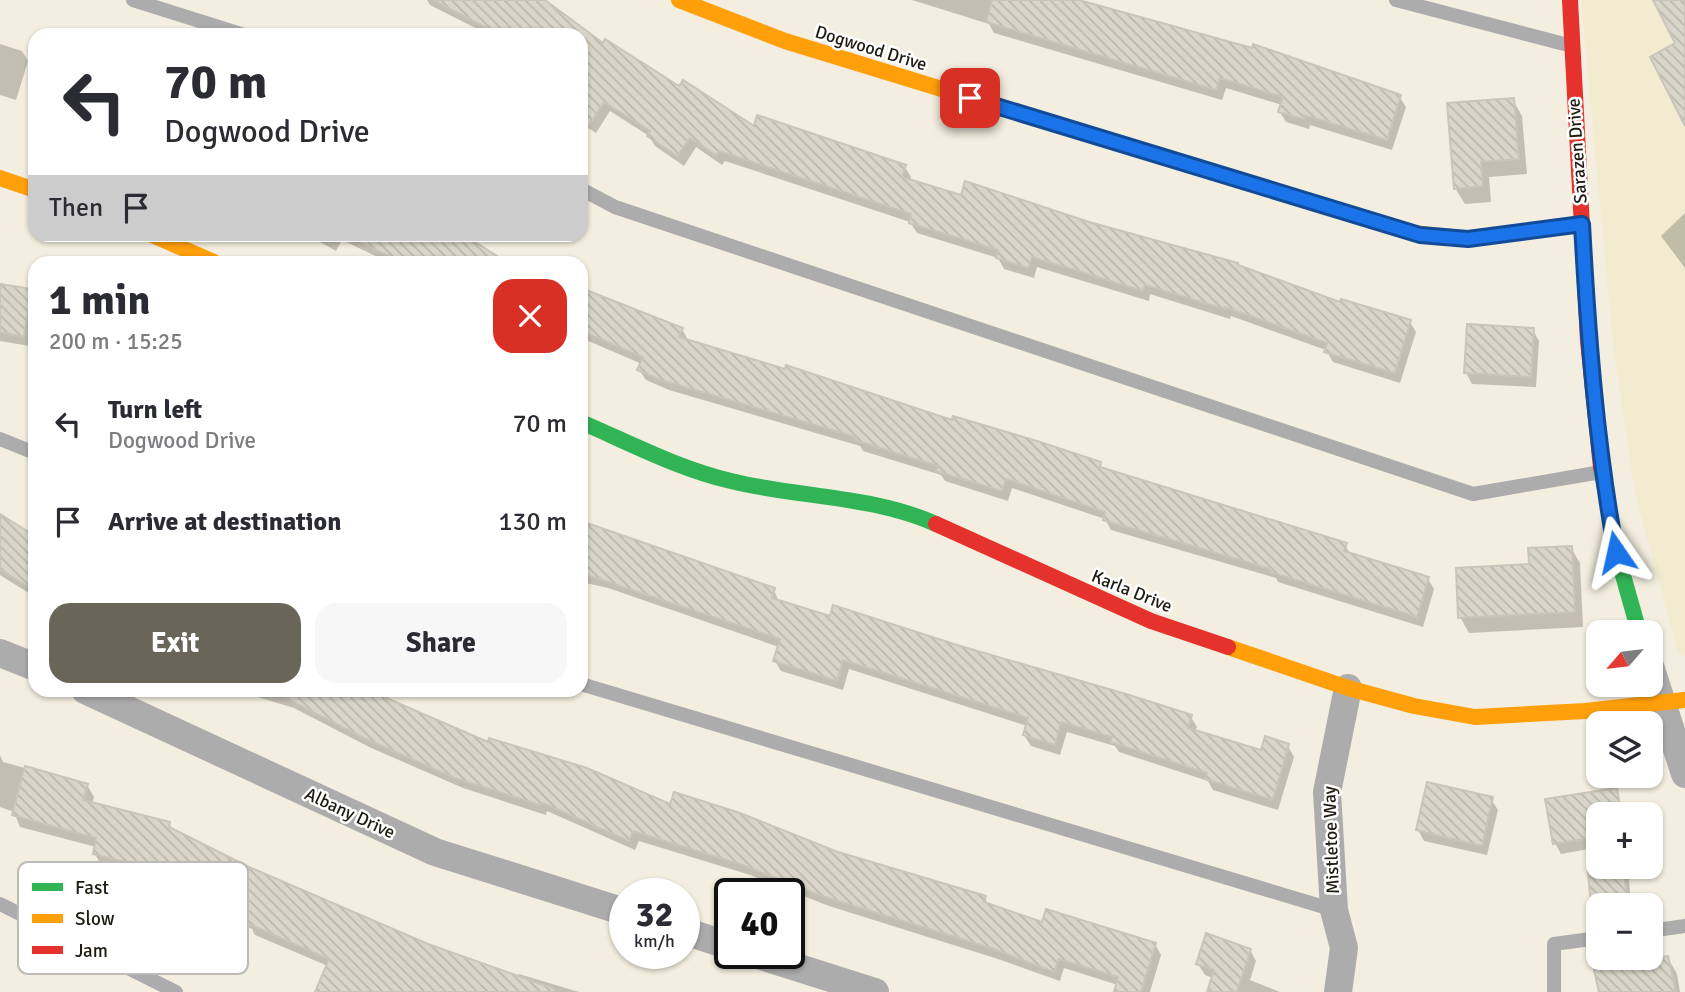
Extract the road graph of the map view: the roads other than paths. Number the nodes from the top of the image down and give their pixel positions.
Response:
1 (133, 0) edge
2 (679, 0) edge
3 (1396, 0) edge
4 (1570, 0) edge
5 (222, 28) edge
6 (1570, 45) junction
7 (0, 178) edge
8 (28, 188) edge
9 (588, 192) edge
10 (1582, 224) junction
11 (168, 242) edge
12 (200, 256) edge
13 (588, 425) edge
14 (0, 439) edge
15 (28, 450) edge
16 (1601, 472) junction
17 (1635, 620) edge
18 (0, 653) edge
19 (28, 664) edge
20 (1663, 685) edge
21 (588, 686) edge
22 (1348, 688) junction
23 (100, 697) edge
24 (1674, 701) edge
25 (1685, 774) edge
26 (0, 904) edge
27 (609, 907) edge
28 (1334, 910) junction
29 (18, 913) edge
30 (1685, 926) edge
31 (1663, 929) edge
32 (1586, 940) edge
33 (802, 969) edge
34 (140, 974) edge
35 (176, 992) edge
36 (875, 992) edge
37 (1338, 992) edge
38 (1554, 992) edge

1 - 5 lane
2 - 10 street, Dogwood Drive
3 - 6 lane
4 - 6 street, Sarazen Drive
6 - 10 street, Sarazen Drive
7 - 8 street
9 - 16 lane
10 - 16 street, Sarazen Drive
11 - 12 street
13 - 22 street, Karla Drive
14 - 15 lane
16 - 17 street, Sarazen Drive
18 - 19 street
20 - 24 street
21 - 28 lane
22 - 24 street, Karla Drive
22 - 28 street, Mistletoe Way
23 - 27 street, Albany Drive
24 - 25 street
26 - 29 lane
28 - 37 street, Mistletoe Way
30 - 31 lane
32 - 38 lane
33 - 36 street
34 - 35 lane

